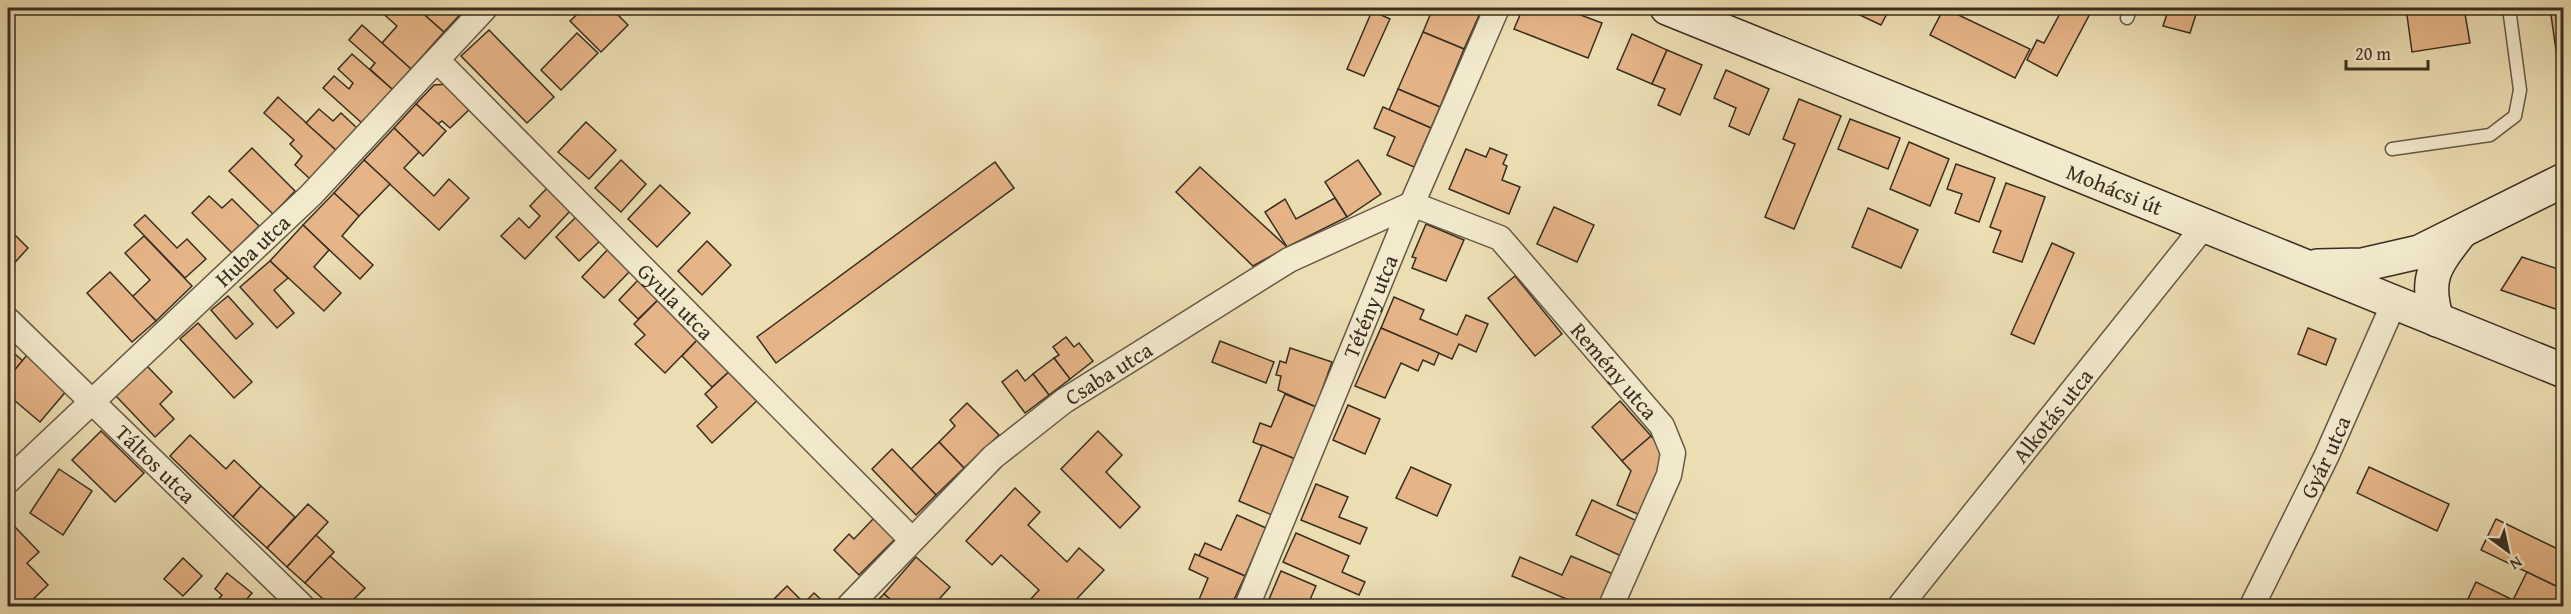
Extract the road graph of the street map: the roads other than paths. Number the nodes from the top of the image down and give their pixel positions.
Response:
1 (485, 8) edge
2 (1497, 8) edge
3 (1667, 8) edge
4 (2509, 8) edge
5 (438, 61) junction
6 (2392, 149) dead end
7 (2564, 180) edge
8 (1412, 204) junction
9 (2205, 225) junction
10 (2461, 232) junction
11 (2310, 267) junction
12 (2394, 303) junction
13 (8, 320) edge
14 (2437, 320) junction
15 (2564, 371) edge
16 (91, 401) junction
17 (8, 481) edge
18 (912, 540) junction
19 (302, 606) edge
20 (849, 606) edge
21 (1247, 606) edge
22 (1611, 606) edge
23 (1900, 606) edge
24 (2252, 606) edge

1 - 5 street, Huba utca
2 - 8 street, Tétény utca
3 - 9 main road, Mohácsi út
4 - 6 lane
5 - 16 street, Huba utca
5 - 18 street, Gyula utca
7 - 10 main road
8 - 18 street, Csaba utca
8 - 21 street, Tétény utca
8 - 22 street, Remény utca
9 - 11 main road, Mohácsi út
9 - 23 street, Alkotás utca
10 - 11 main road
10 - 14 main road
11 - 12 main road, Mohácsi út
12 - 14 main road, Mohácsi út
12 - 24 street, Gyár utca
13 - 16 street, Táltos utca
14 - 15 main road, Mohácsi út
16 - 17 street, Huba utca
16 - 19 street, Táltos utca
18 - 20 street, Csaba utca

